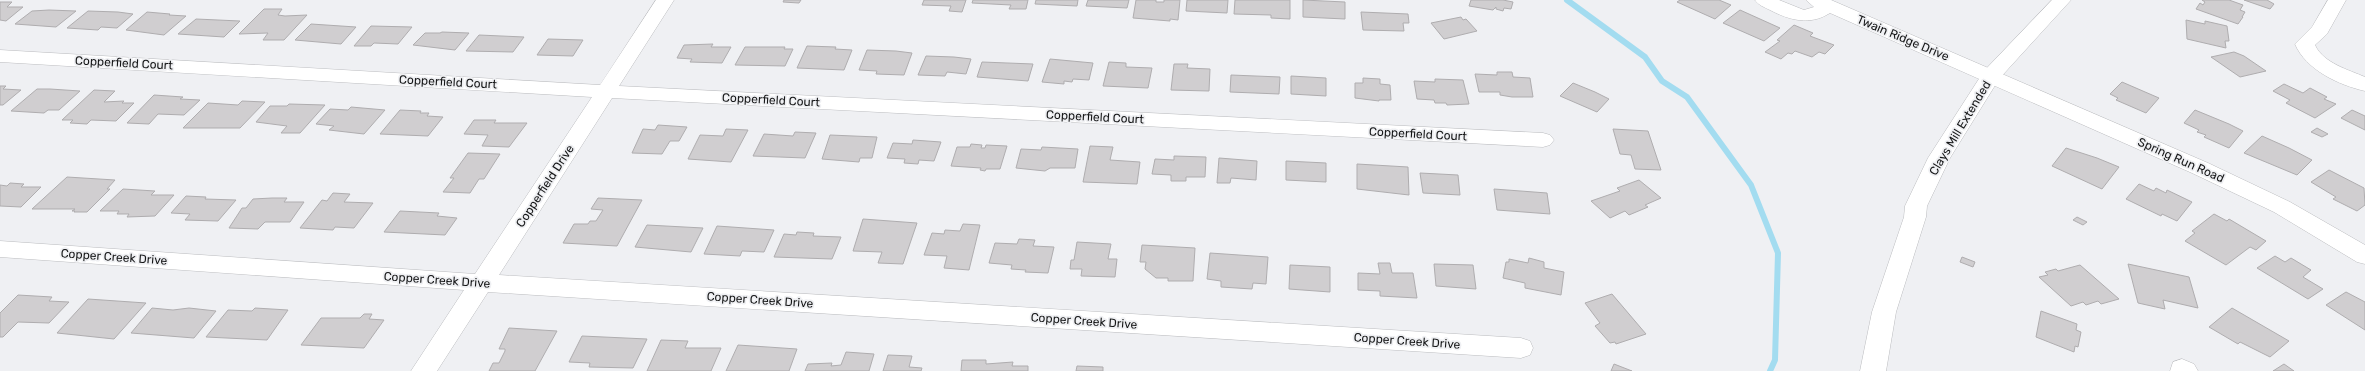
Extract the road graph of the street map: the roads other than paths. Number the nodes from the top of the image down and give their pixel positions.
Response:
1 (665, 0) edge
2 (1764, 0) edge
3 (2062, 0) edge
4 (2338, 0) edge
5 (1822, 3) edge
6 (0, 56) edge
7 (1991, 75) junction
8 (2365, 84) edge
9 (607, 91) junction
10 (1543, 140) dead end
11 (0, 249) edge
12 (2365, 256) edge
13 (481, 283) junction
14 (1521, 348) dead end
15 (424, 371) edge
16 (1873, 371) edge

1 - 9 street, Copperfield Drive
2 - 5 street
3 - 7 street, Clays Mill Extended
4 - 8 street
5 - 7 street, Twain Ridge Drive
6 - 9 street, Copperfield Court
7 - 12 street, Spring Run Road
7 - 16 street, Clays Mill Extended
9 - 10 street, Copperfield Court
9 - 13 street, Copperfield Drive
11 - 13 street, Copper Creek Drive
13 - 14 street, Copper Creek Drive
13 - 15 street, Copperfield Drive

